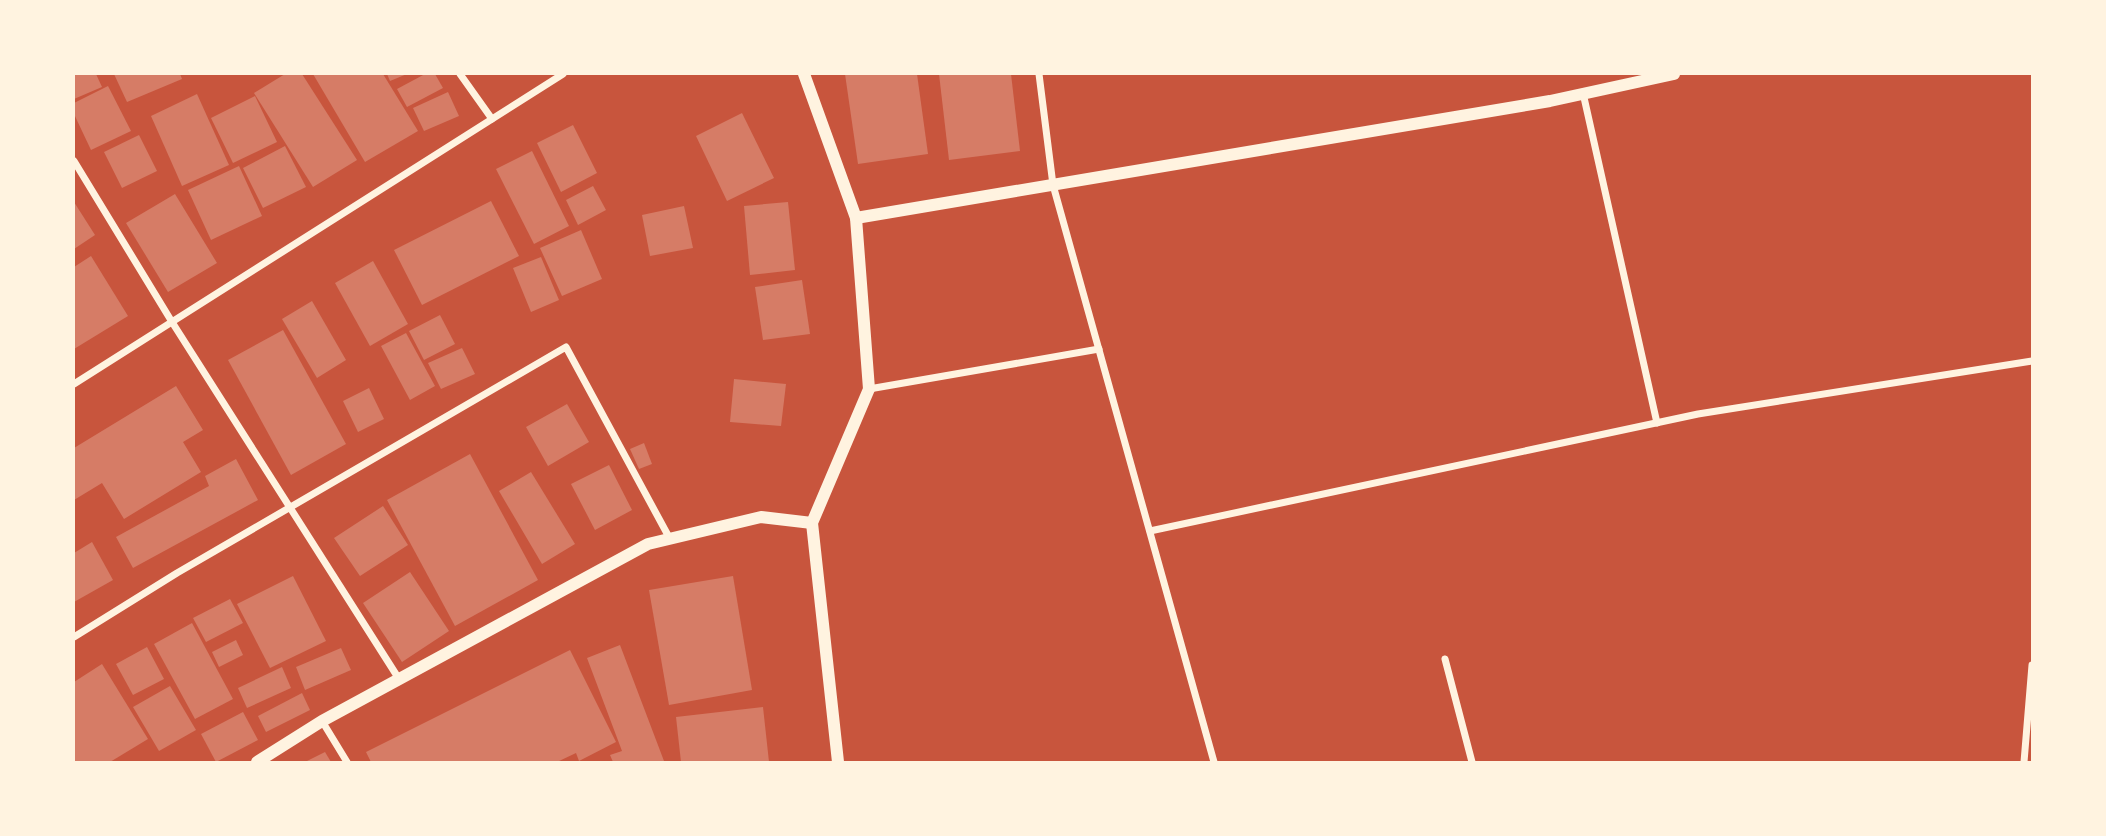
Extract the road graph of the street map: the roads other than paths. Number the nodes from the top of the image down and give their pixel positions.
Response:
1 (460, 74) edge
2 (563, 74) edge
3 (804, 74) edge
4 (1039, 74) edge
5 (1674, 74) edge
6 (1583, 93) junction
7 (492, 118) junction
8 (74, 161) edge
9 (1053, 185) junction
10 (856, 218) junction
11 (172, 322) junction
12 (1099, 349) junction
13 (2032, 360) edge
14 (74, 384) edge
15 (869, 389) junction
16 (1657, 423) junction
17 (290, 508) junction
18 (811, 523) junction
19 (1150, 531) junction
20 (670, 539) junction
21 (74, 637) edge
22 (1445, 659) dead end
23 (2032, 665) edge
24 (399, 679) junction
25 (321, 721) junction
26 (2030, 726) edge
27 (257, 762) edge
28 (347, 762) edge
29 (838, 762) edge
30 (1214, 762) edge
31 (1472, 762) edge
32 (2024, 762) edge

1 - 7 street
2 - 7 street
3 - 10 street
4 - 9 street
5 - 6 street
6 - 9 street
6 - 16 street
7 - 11 street
8 - 11 street
9 - 10 street
9 - 12 street
10 - 15 street
11 - 14 street
11 - 17 street
12 - 15 street
12 - 19 street
13 - 16 street
15 - 18 street
16 - 19 street
17 - 20 street
17 - 21 street
17 - 24 street
18 - 20 street
18 - 29 street
19 - 30 street
20 - 24 street
22 - 31 street
23 - 26 street
24 - 25 street
25 - 27 street
25 - 28 street
26 - 32 street

